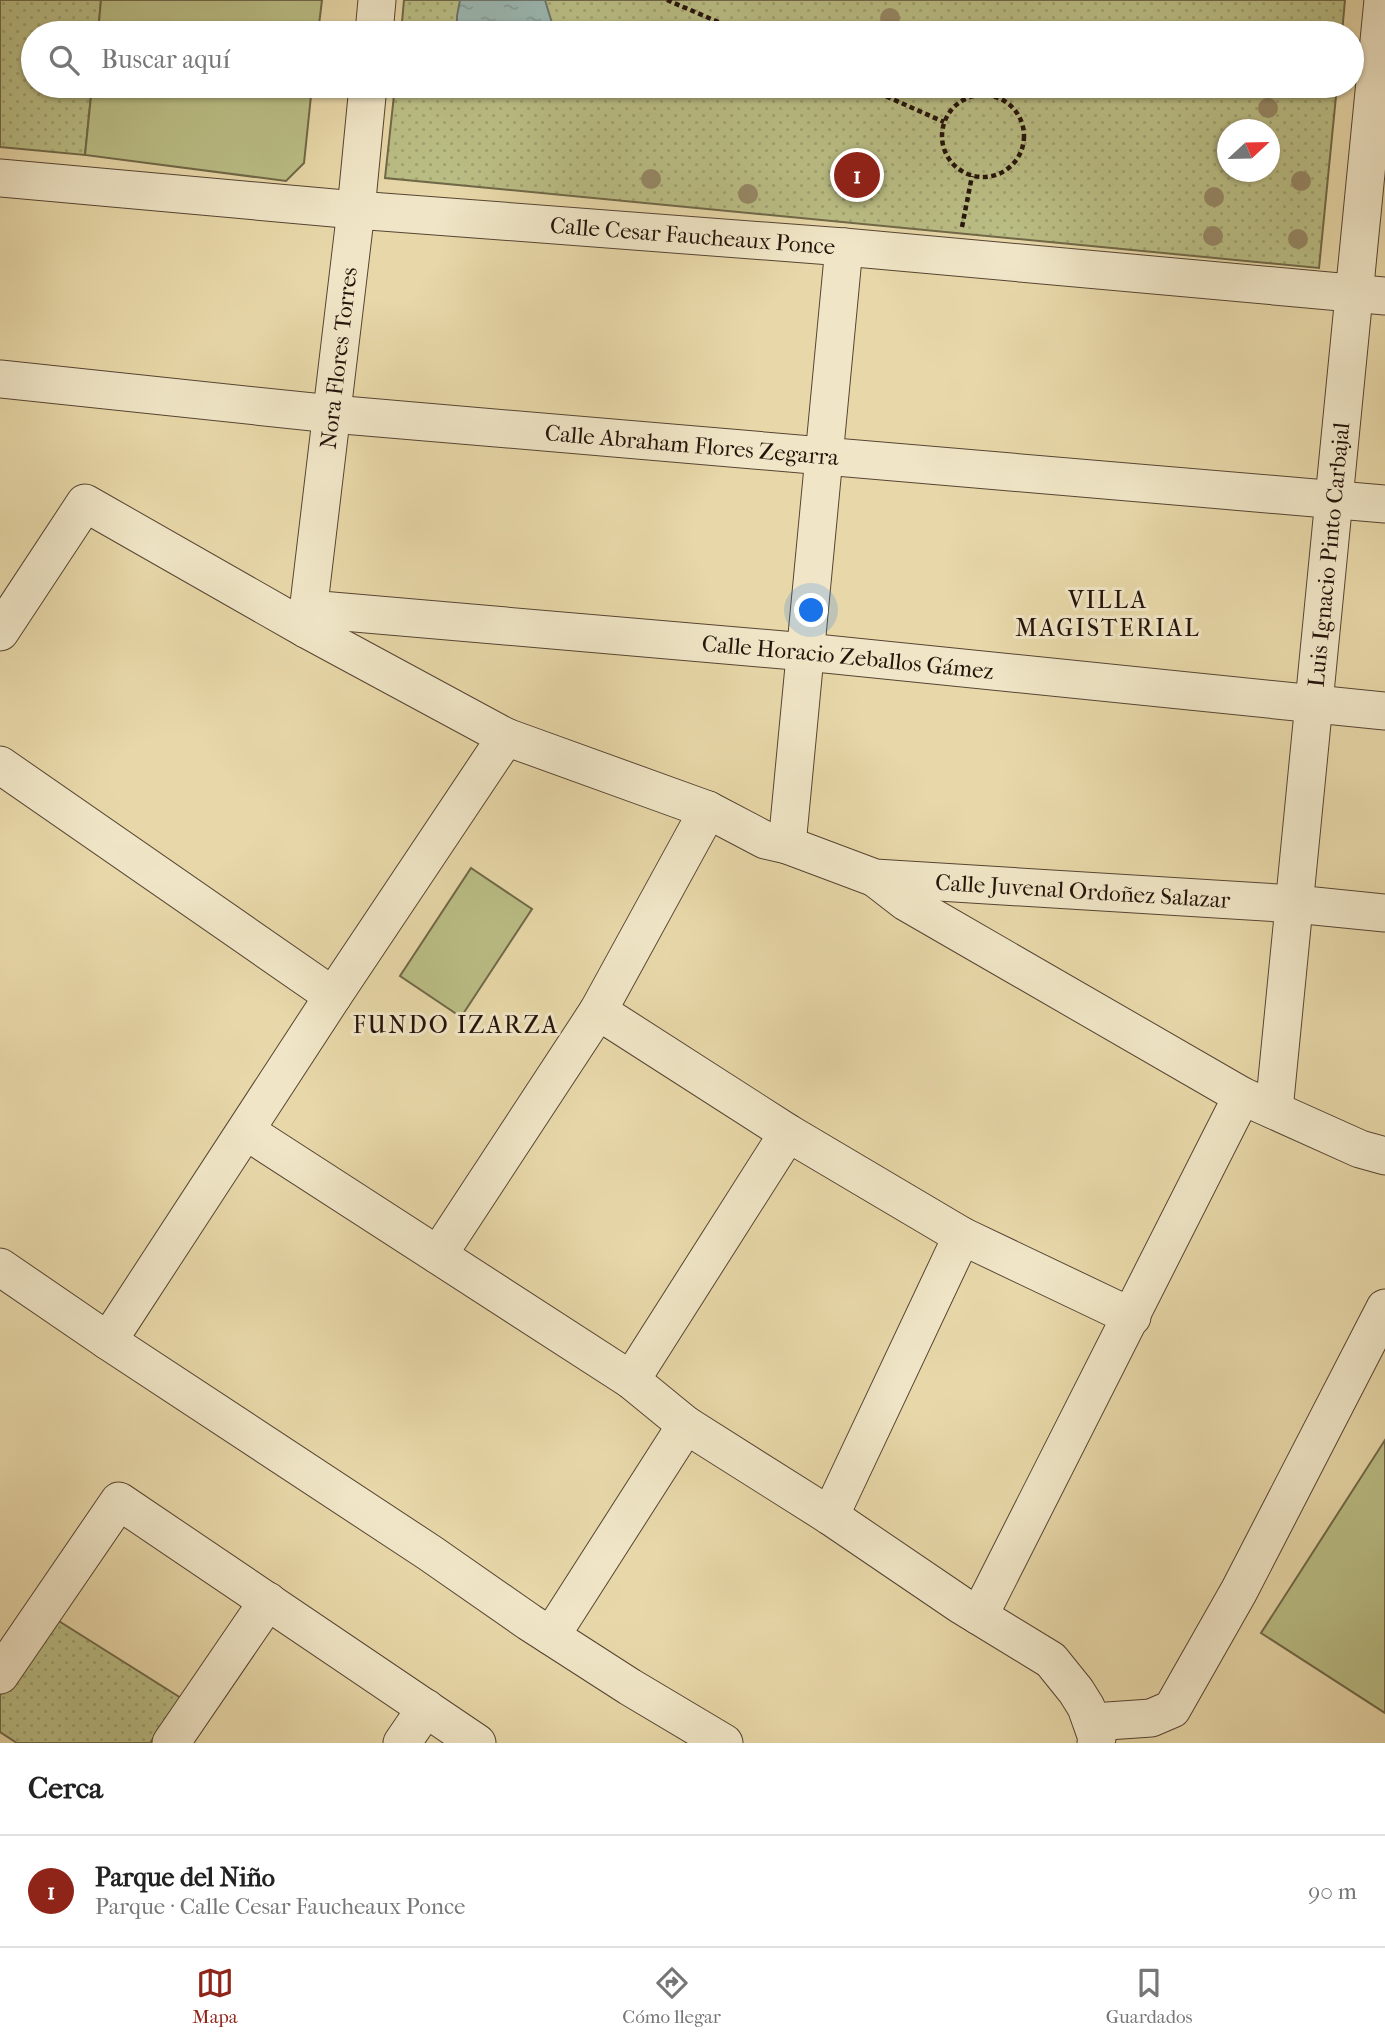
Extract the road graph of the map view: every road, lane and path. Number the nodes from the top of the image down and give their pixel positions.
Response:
1 (377, 0) edge
2 (667, 0) edge
3 (1384, 0) edge
4 (375, 21) edge
5 (716, 21) edge
6 (368, 98) edge
7 (890, 98) edge
8 (969, 98) edge
9 (997, 98) edge
10 (944, 122) junction
11 (972, 176) junction
12 (0, 178) edge
13 (356, 211) junction
14 (961, 233) dead end
15 (844, 247) junction
16 (1370, 295) edge
17 (0, 379) edge
18 (332, 414) junction
19 (824, 457) junction
20 (1335, 500) junction
21 (1385, 504) edge
22 (307, 619) junction
23 (0, 632) edge
24 (806, 652) junction
25 (1314, 704) junction
26 (1385, 711) edge
27 (506, 737) junction
28 (0, 765) edge
29 (708, 810) junction
30 (787, 845) junction
31 (875, 878) junction
32 (1294, 904) junction
33 (1385, 913) edge
34 (333, 996) junction
35 (598, 1011) junction
36 (1258, 1103) junction
37 (246, 1131) junction
38 (788, 1133) junction
39 (1385, 1156) edge
40 (962, 1236) junction
41 (438, 1255) junction
42 (0, 1268) edge
43 (1385, 1308) edge
44 (1132, 1317) junction
45 (108, 1341) junction
46 (631, 1380) junction
47 (686, 1425) junction
48 (830, 1516) junction
49 (268, 1601) junction
50 (979, 1616) junction
51 (551, 1636) junction
52 (0, 1675) edge
53 (426, 1708) junction
54 (1094, 1733) edge
55 (170, 1743) edge
56 (402, 1743) edge
57 (477, 1743) edge
58 (723, 1743) edge

1 - 4 street
2 - 5 path
3 - 16 street, Luis Ignacio Pinto Carbajal
6 - 13 street, Nora Flores Torres
7 - 10 path
8 - 10 path
9 - 11 path
10 - 11 path
11 - 14 path
12 - 13 street, Calle Cesar Faucheaux Ponce
13 - 15 street, Calle Cesar Faucheaux Ponce
13 - 18 street, Nora Flores Torres
15 - 16 street, Calle Cesar Faucheaux Ponce
15 - 19 street
16 - 20 street, Luis Ignacio Pinto Carbajal
17 - 18 street, Calle Abraham Flores Zegarra
18 - 19 street, Calle Abraham Flores Zegarra
18 - 22 street, Nora Flores Torres
19 - 20 street, Calle Abraham Flores Zegarra
19 - 24 street
20 - 21 street, Calle Abraham Flores Zegarra
20 - 25 street, Luis Ignacio Pinto Carbajal
22 - 23 street, Calle Juvenal Ordoñez Salazar
22 - 24 street, Calle Horacio Zeballos Gámez
22 - 27 street, Calle Juvenal Ordoñez Salazar
24 - 25 street, Calle Horacio Zeballos Gámez
24 - 30 street
25 - 26 street, Calle Horacio Zeballos Gámez
25 - 32 street, Luis Ignacio Pinto Carbajal
27 - 29 street, Calle Juvenal Ordoñez Salazar
27 - 34 street
28 - 34 street
29 - 30 street, Calle Juvenal Ordoñez Salazar
29 - 35 street
30 - 31 street, Calle Juvenal Ordoñez Salazar
31 - 32 street, Calle Juvenal Ordoñez Salazar
31 - 36 street
32 - 33 street, Calle Juvenal Ordoñez Salazar
32 - 36 street, Luis Ignacio Pinto Carbajal
34 - 37 street
35 - 38 street
35 - 41 street
36 - 39 street
36 - 44 street
37 - 41 street
37 - 45 street
38 - 40 street
38 - 46 street
40 - 44 street
40 - 48 street
41 - 46 street
42 - 45 street
43 - 54 street
44 - 50 street
45 - 51 street
46 - 47 street
47 - 48 street
47 - 51 street
48 - 50 street
49 - 52 street
49 - 53 street
49 - 55 street
50 - 54 street
51 - 58 street
53 - 56 street
53 - 57 street

